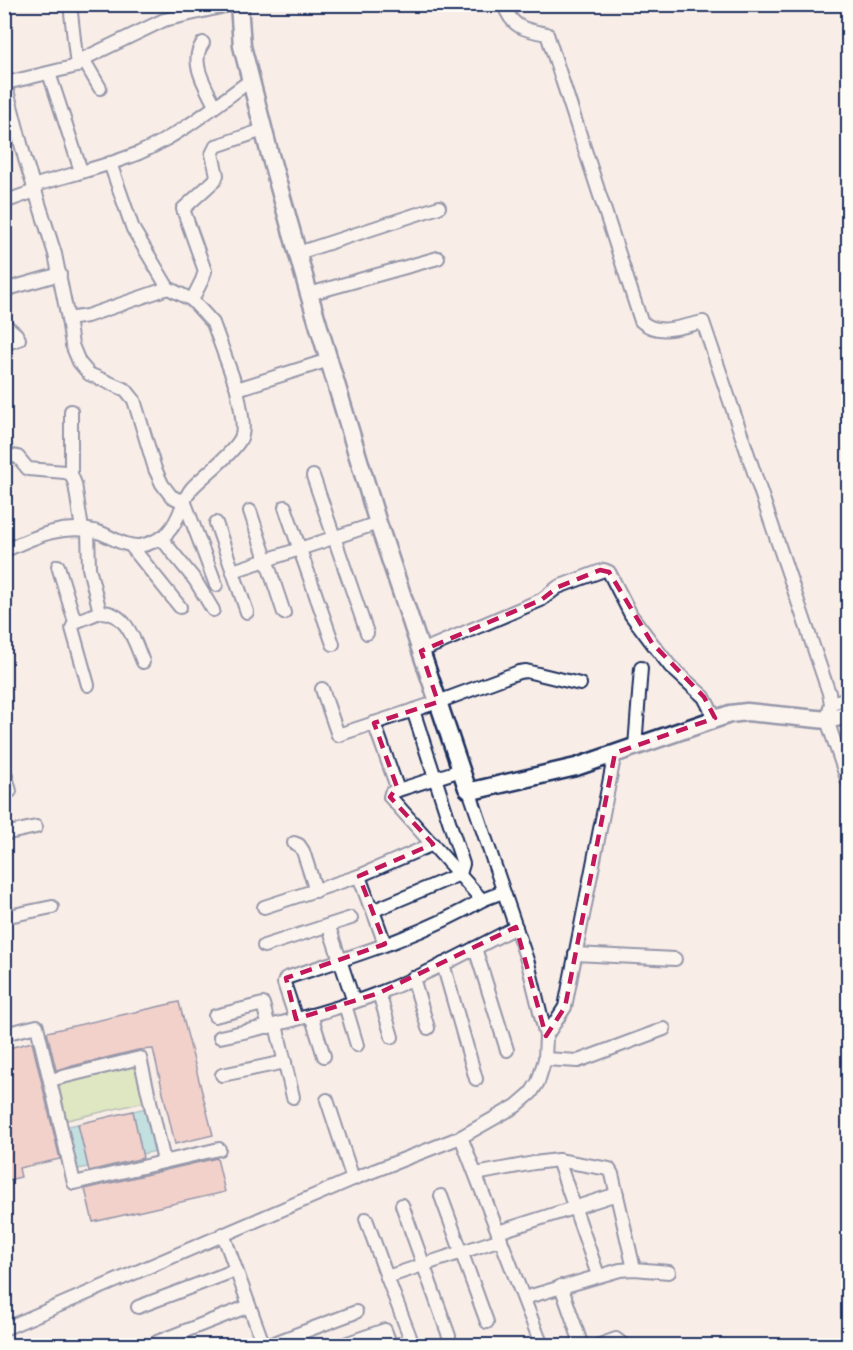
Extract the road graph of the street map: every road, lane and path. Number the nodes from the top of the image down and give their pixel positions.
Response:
1 (70, 4) edge
2 (234, 4) edge
3 (239, 4) edge
4 (504, 4) edge
5 (203, 43) dead end
6 (80, 63) junction
7 (49, 73) junction
8 (251, 80) junction
9 (5, 81) edge
10 (100, 88) dead end
11 (215, 106) junction
12 (263, 130) junction
13 (110, 163) junction
14 (81, 171) junction
15 (34, 189) junction
16 (4, 202) edge
17 (440, 207) dead end
18 (298, 253) junction
19 (438, 258) dead end
20 (60, 274) junction
21 (168, 288) junction
22 (4, 290) edge
23 (309, 294) junction
24 (192, 300) junction
25 (68, 319) junction
26 (4, 324) edge
27 (4, 344) edge
28 (329, 360) junction
29 (237, 389) junction
30 (70, 411) dead end
31 (4, 454) edge
32 (71, 474) junction
33 (313, 476) dead end
34 (185, 503) junction
35 (285, 507) dead end
36 (250, 511) dead end
37 (216, 523) dead end
38 (378, 523) junction
39 (85, 530) junction
40 (334, 537) junction
41 (161, 538) junction
42 (131, 546) junction
43 (300, 549) junction
44 (4, 551) edge
45 (267, 560) junction
46 (58, 566) dead end
47 (233, 571) junction
48 (216, 585) dead end
49 (180, 607) dead end
50 (213, 610) dead end
51 (100, 612) junction
52 (247, 612) dead end
53 (284, 613) dead end
54 (75, 622) junction
55 (367, 633) dead end
56 (333, 644) dead end
57 (421, 651) junction
58 (143, 662) dead end
59 (641, 668) dead end
60 (580, 684) dead end
61 (88, 685) dead end
62 (322, 689) dead end
63 (849, 698) edge
64 (438, 702) junction
65 (831, 702) junction
66 (413, 710) junction
67 (849, 715) edge
68 (715, 718) junction
69 (827, 720) junction
70 (374, 723) junction
71 (635, 747) junction
72 (615, 753) junction
73 (4, 769) edge
74 (461, 770) junction
75 (436, 778) junction
76 (849, 782) edge
77 (398, 790) junction
78 (469, 790) junction
79 (4, 794) edge
80 (36, 827) dead end
81 (4, 834) edge
82 (294, 843) dead end
83 (433, 844) junction
84 (460, 874) junction
85 (359, 876) junction
86 (316, 891) junction
87 (503, 892) junction
88 (482, 900) junction
89 (52, 907) dead end
90 (264, 907) dead end
91 (372, 908) junction
92 (4, 917) edge
93 (351, 918) dead end
94 (329, 927) junction
95 (516, 927) junction
96 (385, 944) junction
97 (264, 945) dead end
98 (475, 948) junction
99 (575, 954) junction
100 (675, 959) dead end
101 (340, 960) junction
102 (443, 964) junction
103 (413, 978) junction
104 (379, 993) junction
105 (349, 1003) junction
106 (311, 1015) junction
107 (215, 1016) dead end
108 (296, 1019) junction
109 (273, 1026) junction
110 (428, 1028) dead end
111 (664, 1029) dead end
112 (4, 1034) edge
113 (546, 1036) junction
114 (220, 1037) dead end
115 (392, 1037) dead end
116 (357, 1045) dead end
117 (507, 1050) dead end
118 (324, 1056) dead end
119 (545, 1059) junction
120 (285, 1062) junction
121 (222, 1075) dead end
122 (476, 1079) dead end
123 (50, 1080) junction
124 (293, 1097) dead end
125 (327, 1100) dead end
126 (461, 1137) junction
127 (219, 1149) dead end
128 (558, 1160) junction
129 (164, 1161) junction
130 (476, 1174) junction
131 (353, 1179) junction
132 (617, 1194) junction
133 (441, 1196) dead end
134 (402, 1205) dead end
135 (575, 1207) junction
136 (366, 1219) dead end
137 (223, 1234) junction
138 (499, 1235) junction
139 (461, 1252) junction
140 (423, 1264) junction
141 (634, 1269) junction
142 (236, 1270) junction
143 (669, 1272) dead end
144 (598, 1275) junction
145 (387, 1277) junction
146 (561, 1286) junction
147 (524, 1298) junction
148 (249, 1305) junction
149 (138, 1306) dead end
150 (356, 1312) dead end
151 (487, 1322) dead end
152 (4, 1329) edge
153 (449, 1336) dead end
154 (157, 1342) dead end
155 (265, 1346) edge
156 (339, 1346) edge
157 (391, 1346) edge
158 (396, 1346) edge
159 (542, 1346) edge
160 (582, 1346) edge
161 (597, 1346) edge
162 (625, 1346) edge

1 - 6 street
2 - 6 street
3 - 8 street
4 - 65 street
5 - 11 street
6 - 7 street
6 - 10 street
7 - 9 street
7 - 14 street
8 - 11 street
8 - 12 street
9 - 15 street
11 - 13 street
12 - 18 street
12 - 24 street
13 - 14 street
13 - 21 street
14 - 15 street
15 - 16 street
15 - 20 street
17 - 18 street
18 - 23 street
19 - 23 street
20 - 22 street
20 - 25 street
21 - 24 street
21 - 25 street
23 - 28 street
24 - 29 street
25 - 34 street
26 - 27 street
28 - 29 street
28 - 38 street
29 - 34 street
30 - 32 street
31 - 32 street
32 - 39 street
33 - 40 street
34 - 41 street
34 - 48 street
35 - 43 street
36 - 45 street
37 - 47 street
38 - 40 street
38 - 57 street
39 - 42 street
39 - 44 street
39 - 51 street
40 - 43 street
40 - 55 street
41 - 42 street
41 - 50 street
42 - 49 street
43 - 45 street
43 - 56 street
45 - 47 street
45 - 53 street
46 - 54 street
47 - 52 street
51 - 54 street
51 - 58 street
54 - 61 street
57 - 64 street
57 - 68 street
59 - 71 street
60 - 64 street
62 - 70 street
63 - 65 street
64 - 66 street
64 - 74 street
65 - 69 street
66 - 70 street
66 - 75 street
67 - 69 street
68 - 69 street
68 - 71 street
69 - 76 street
70 - 77 street
71 - 72 street
72 - 78 street
72 - 99 street
73 - 79 street
74 - 75 street
74 - 78 street
75 - 77 street
75 - 84 street
77 - 83 street
78 - 87 street
80 - 81 street
82 - 86 street
83 - 84 street
83 - 85 street
84 - 88 street
84 - 91 street
85 - 86 street
85 - 91 street
86 - 90 street
87 - 88 street
87 - 95 street
88 - 96 street
89 - 92 street
91 - 96 street
93 - 94 street
94 - 97 street
94 - 101 street
95 - 98 street
95 - 113 street
96 - 101 street
98 - 102 street
98 - 117 street
99 - 100 street
99 - 113 street
101 - 105 street
101 - 108 street
102 - 103 street
102 - 122 street
103 - 104 street
103 - 110 street
104 - 105 street
104 - 115 street
105 - 106 street
105 - 116 street
106 - 108 street
106 - 118 street
107 - 109 street
108 - 109 street
109 - 114 street
109 - 120 street
111 - 119 street
112 - 123 street
113 - 119 street
119 - 126 street
120 - 121 street
120 - 124 street
123 - 129 street
123 - 129 street
125 - 131 street
126 - 130 street
126 - 131 street
127 - 129 street
128 - 130 street
128 - 132 street
128 - 135 street
130 - 138 street
131 - 137 street
132 - 135 street
132 - 141 street
133 - 139 street
134 - 140 street
135 - 138 street
135 - 144 street
136 - 145 street
137 - 142 street
137 - 152 street
138 - 139 street
138 - 147 street
139 - 140 street
139 - 151 street
140 - 145 street
140 - 153 street
141 - 143 street
141 - 144 street
142 - 148 street
142 - 149 street
144 - 146 street
145 - 158 street
146 - 147 street
146 - 160 street
147 - 159 street
148 - 154 street
148 - 155 street
150 - 155 street
156 - 157 street
161 - 162 street

